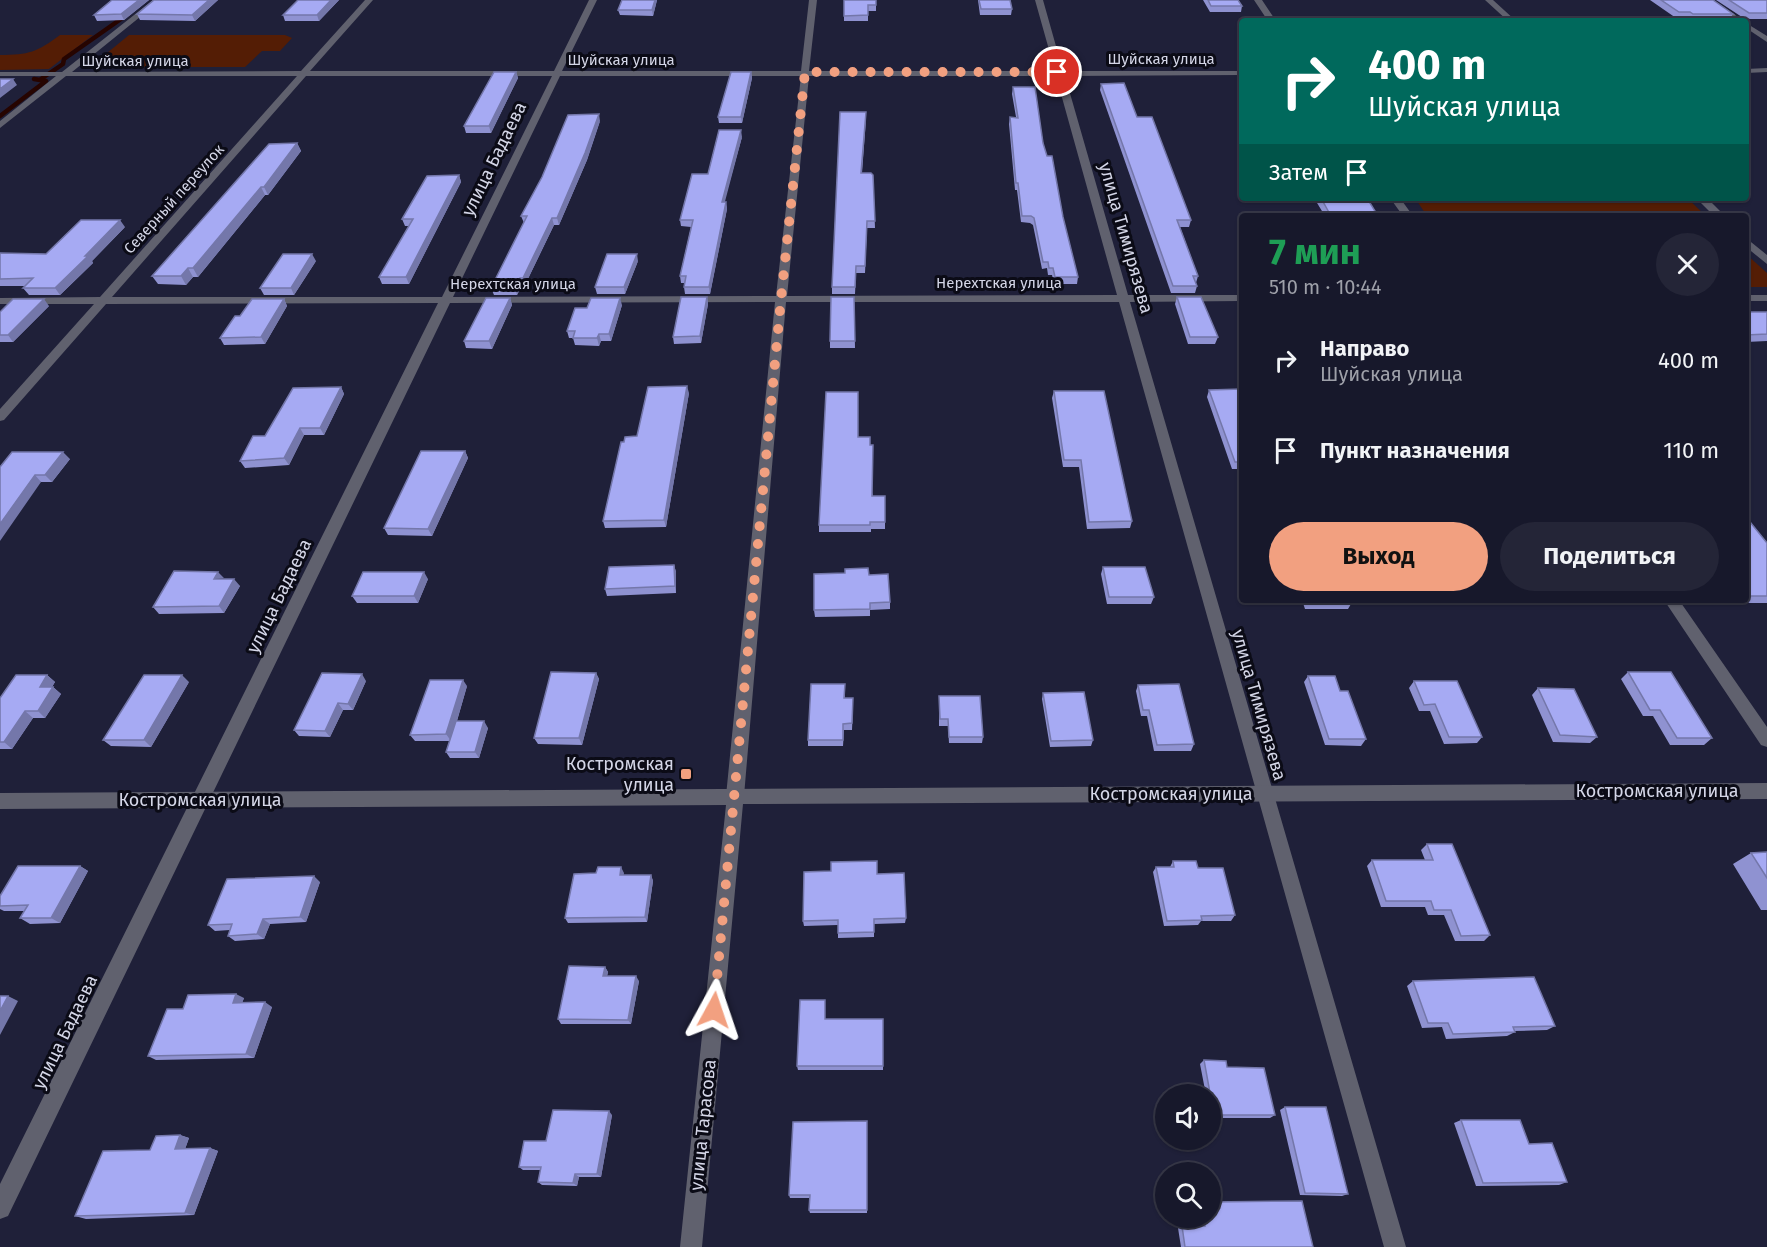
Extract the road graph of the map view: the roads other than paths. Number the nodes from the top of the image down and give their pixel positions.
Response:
1 (157, 0) edge
2 (369, 0) edge
3 (593, 0) edge
4 (813, 0) edge
5 (1039, 0) edge
6 (1258, 0) edge
7 (1489, 0) edge
8 (1708, 0) edge
9 (1270, 18) edge
10 (1509, 18) edge
11 (1735, 18) edge
12 (1749, 25) edge
13 (1767, 26) edge
14 (1749, 27) edge
15 (1767, 39) edge
16 (1749, 70) edge
17 (1767, 70) edge
18 (805, 72) junction
19 (1057, 72) junction
20 (1239, 73) edge
21 (0, 74) edge
22 (64, 74) junction
23 (558, 74) junction
24 (304, 75) junction
25 (0, 125) edge
26 (1704, 201) edge
27 (1717, 213) edge
28 (1749, 244) edge
29 (1767, 261) edge
30 (447, 298) junction
31 (1123, 298) junction
32 (1239, 298) edge
33 (1749, 298) edge
34 (1767, 298) edge
35 (781, 299) junction
36 (104, 300) junction
37 (0, 301) edge
38 (0, 417) edge
39 (1673, 603) edge
40 (1767, 740) edge
41 (1767, 791) edge
42 (1264, 793) junction
43 (735, 796) junction
44 (201, 800) junction
45 (0, 801) edge
46 (0, 1208) edge
47 (691, 1247) edge
48 (1395, 1247) edge

1 - 22 street
2 - 24 street, Северный переулок
3 - 23 street, улица Бадаева
4 - 18 street, улица Тарасова
5 - 19 street, улица Тимирязева
6 - 9 street
7 - 10 street
8 - 11 street
12 - 13 street
14 - 15 street
16 - 17 street
18 - 19 street, Шуйская улица
18 - 23 street, Шуйская улица
18 - 35 street, улица Тарасова
19 - 20 street, Шуйская улица
19 - 31 street, улица Тимирязева
21 - 22 street, Шуйская улица
22 - 24 street, Шуйская улица
22 - 25 street
23 - 24 street, Шуйская улица
23 - 30 street, улица Бадаева
24 - 36 street, Северный переулок
26 - 27 street
28 - 29 street
30 - 35 street, Нерехтская улица
30 - 36 street, Нерехтская улица
30 - 44 street, улица Бадаева
31 - 32 street, Нерехтская улица
31 - 35 street, Нерехтская улица
31 - 42 street, улица Тимирязева
33 - 34 street
35 - 43 street, улица Тарасова
36 - 37 street, Нерехтская улица
36 - 38 street, Северный переулок
39 - 40 street
41 - 42 street, Костромская улица
42 - 43 street, Костромская улица
42 - 48 street, улица Тимирязева
43 - 44 street, Костромская улица
43 - 47 street, улица Тарасова
44 - 45 street, Костромская улица
44 - 46 street, улица Бадаева

